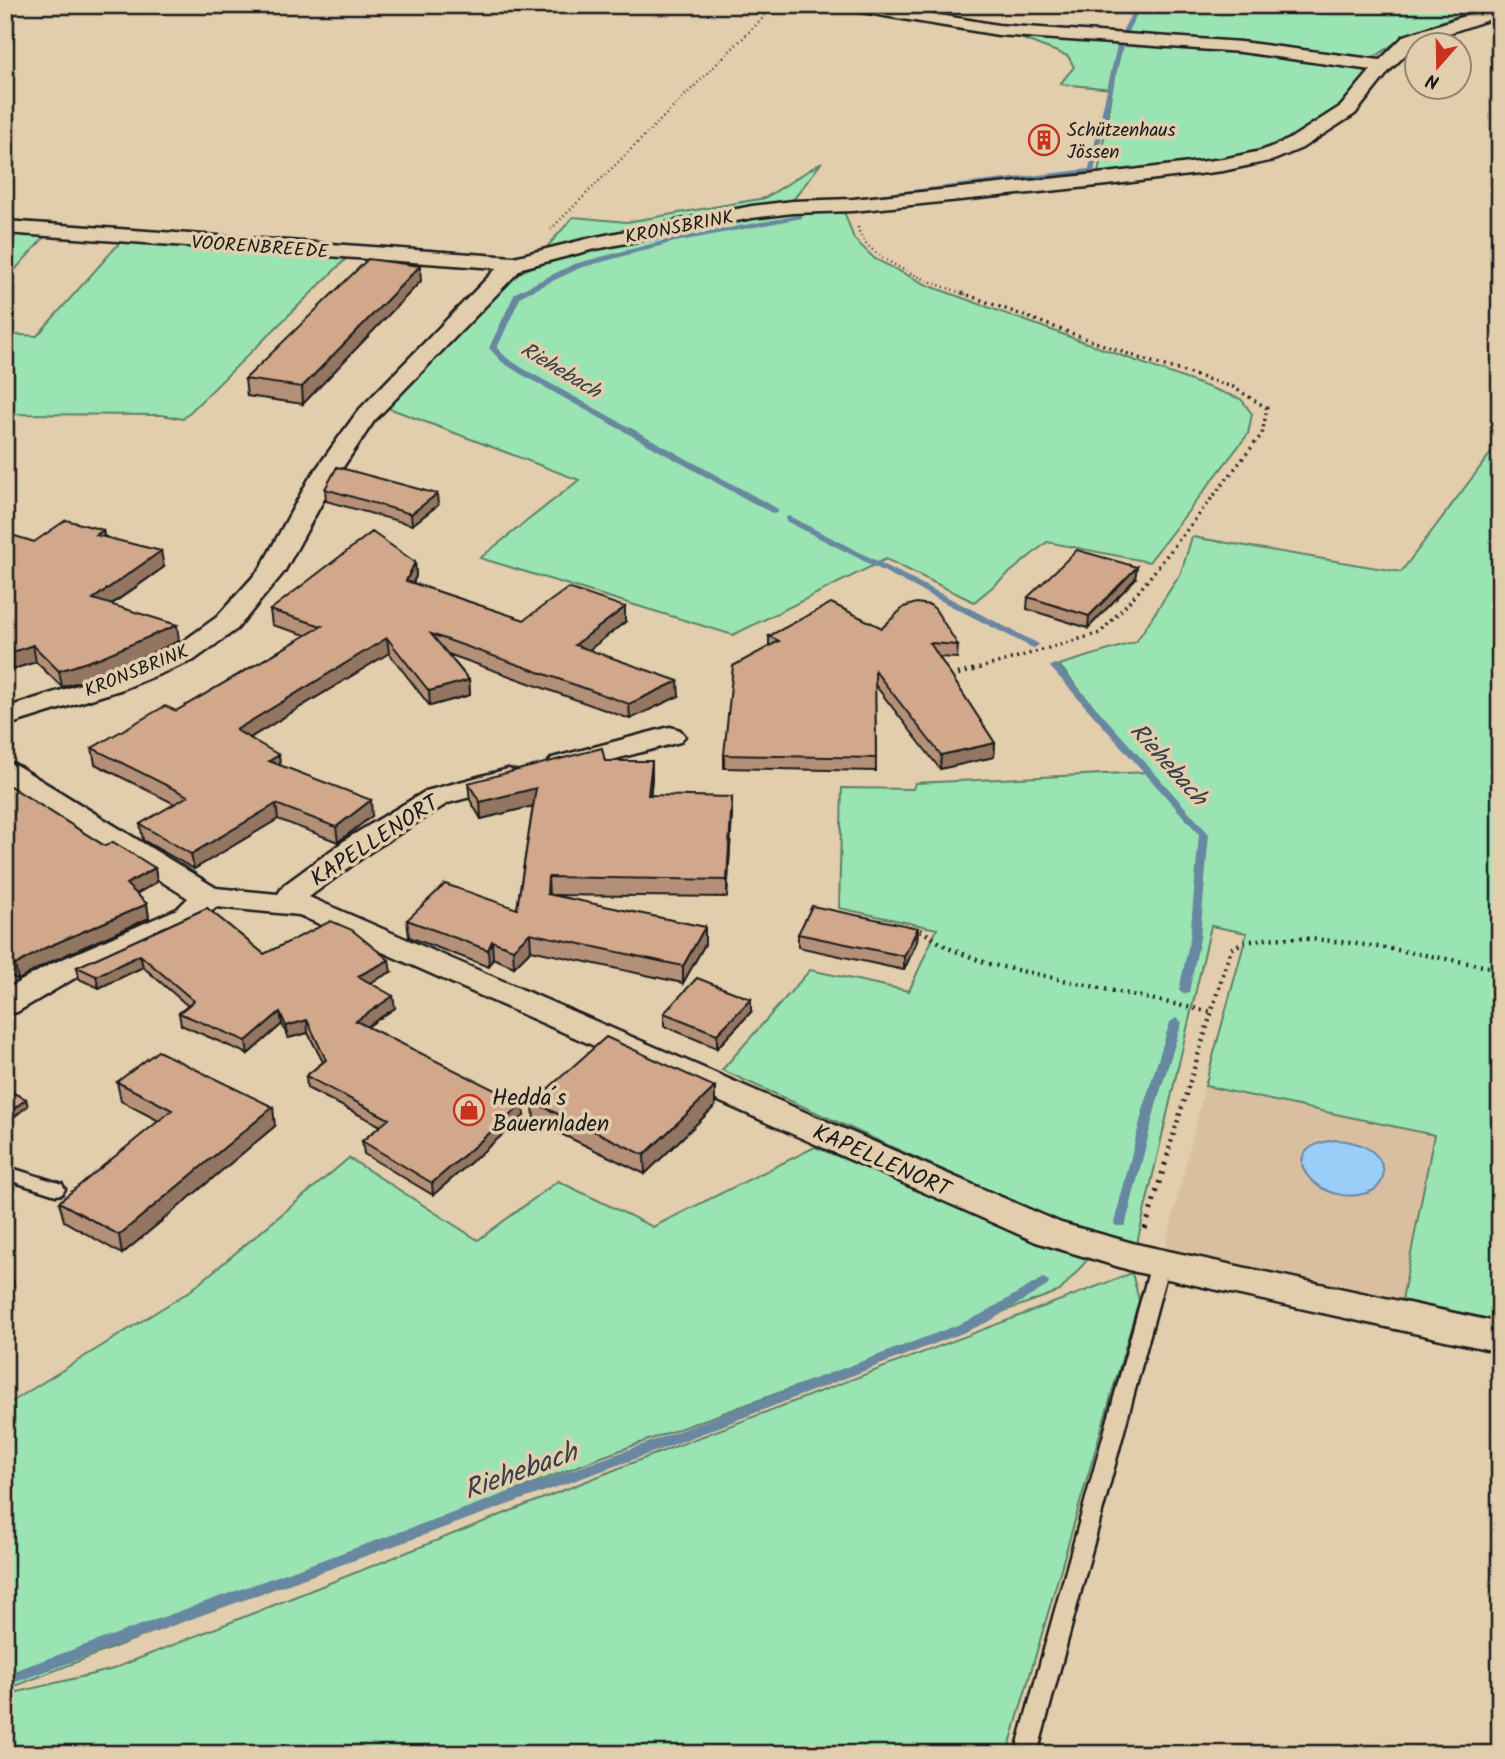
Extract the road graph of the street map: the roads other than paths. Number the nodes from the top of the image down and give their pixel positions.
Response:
1 (849, 5) edge
2 (1500, 10) edge
3 (1384, 66) junction
4 (5, 227) edge
5 (514, 263) junction
6 (5, 718) edge
7 (670, 736) dead end
8 (5, 771) edge
9 (208, 897) junction
10 (290, 903) junction
11 (5, 1004) edge
12 (5, 1172) edge
13 (57, 1189) dead end
14 (1148, 1261) junction
15 (1500, 1338) edge
16 (1026, 1754) edge

1 - 3 street
2 - 3 street, KRONSBRINK
3 - 5 street, KRONSBRINK
4 - 5 street, VOORENBREEDE
5 - 6 street, KRONSBRINK
7 - 10 street, KAPELLENORT
8 - 9 street
9 - 10 street, KAPELLENORT
9 - 11 street
10 - 14 street, KAPELLENORT
12 - 13 lane
14 - 15 street, KAPELLENORT
14 - 16 lane

